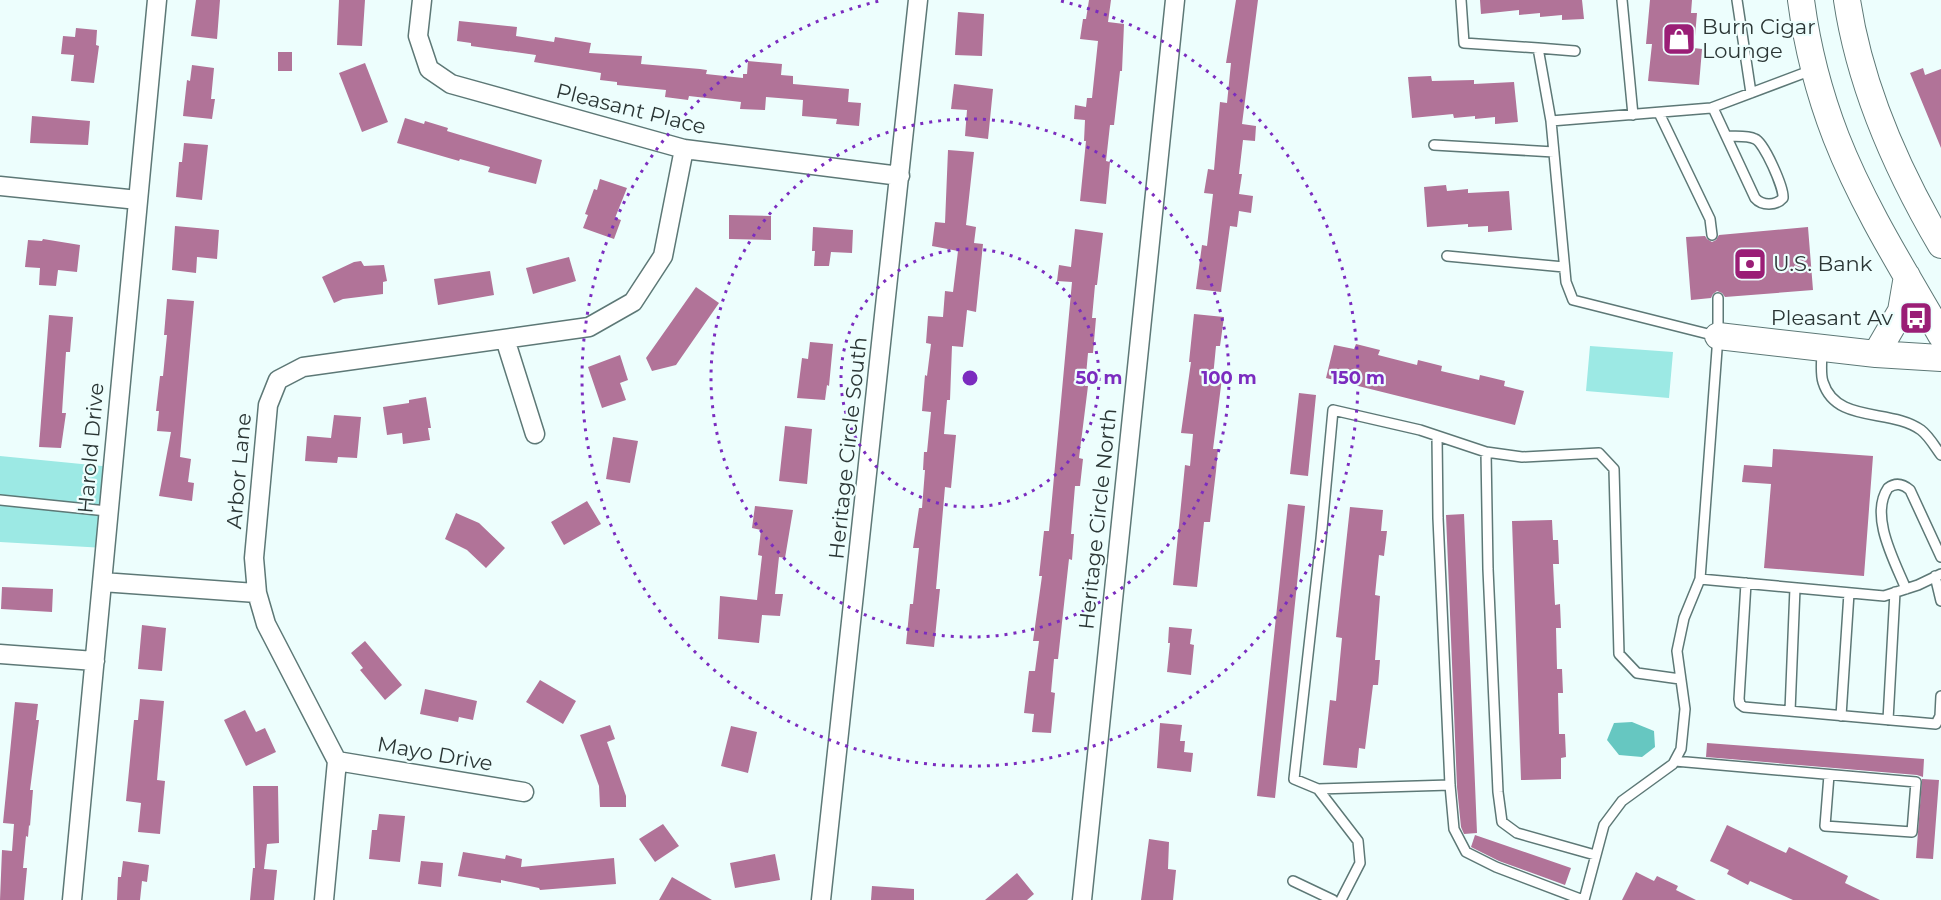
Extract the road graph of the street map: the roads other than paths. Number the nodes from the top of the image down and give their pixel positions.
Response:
1 (157, 0) edge
2 (422, 0) edge
3 (918, 0) edge
4 (1175, 0) edge
5 (1461, 0) edge
6 (1622, 0) edge
7 (1737, 0) edge
8 (1801, 0) edge
9 (1847, 0) edge
10 (1538, 48) junction
11 (1575, 51) dead end
12 (1815, 69) junction
13 (1751, 93) junction
14 (1713, 108) junction
15 (1659, 113) junction
16 (1633, 114) junction
17 (1551, 121) junction
18 (1726, 136) junction
19 (1434, 145) dead end
20 (684, 149) junction
21 (1554, 152) junction
22 (900, 176) junction
23 (0, 186) edge
24 (138, 200) junction
25 (1712, 235) dead end
26 (1941, 245) edge
27 (1447, 256) dead end
28 (1564, 267) junction
29 (1907, 276) junction
30 (1718, 298) dead end
31 (1941, 334) edge
32 (1718, 336) junction
33 (506, 339) junction
34 (1822, 348) junction
35 (1876, 354) junction
36 (1941, 358) edge
37 (535, 434) dead end
38 (1437, 436) junction
39 (1486, 452) junction
40 (1941, 455) edge
41 (0, 500) edge
42 (107, 511) junction
43 (1941, 557) edge
44 (1938, 575) edge
45 (1700, 579) junction
46 (102, 582) junction
47 (1746, 583) junction
48 (1795, 588) junction
49 (1906, 588) junction
50 (1895, 592) junction
51 (257, 593) junction
52 (1849, 593) junction
53 (1941, 601) edge
54 (0, 654) edge
55 (95, 661) junction
56 (1680, 679) junction
57 (1941, 696) edge
58 (1790, 711) junction
59 (1841, 716) junction
60 (1888, 720) junction
61 (337, 761) junction
62 (1675, 761) junction
63 (1828, 775) junction
64 (1450, 785) junction
65 (1318, 789) junction
66 (524, 792) dead end
67 (1595, 855) junction
68 (1293, 881) dead end
69 (72, 900) edge
70 (324, 900) edge
71 (822, 900) edge
72 (1082, 900) edge
73 (1333, 900) edge
74 (1341, 900) edge
75 (1583, 900) edge

1 - 24 street, Harold Drive
2 - 20 street, Pleasant Place
3 - 22 street, Heritage Circle South
4 - 72 street, Heritage Circle North
5 - 10 lane
6 - 16 lane
7 - 13 lane
8 - 12 street
9 - 26 street
10 - 11 lane
10 - 17 lane
12 - 13 lane
12 - 29 street
13 - 14 lane
14 - 15 lane
14 - 18 lane
15 - 16 lane
15 - 25 lane
16 - 17 lane
17 - 21 lane
18 - 18 lane
19 - 21 lane
20 - 22 street, Pleasant Place
20 - 33 street, Arbor Lane
21 - 28 lane
22 - 71 street, Heritage Circle South
23 - 24 street
24 - 42 street, Harold Drive
27 - 28 lane
28 - 32 lane
29 - 31 street
29 - 35 street
30 - 32 lane
32 - 34 street
32 - 45 lane
33 - 37 street
33 - 51 street, Arbor Lane
34 - 35 street
34 - 40 lane
35 - 36 street
38 - 39 lane
38 - 64 lane
38 - 65 lane
39 - 56 lane
39 - 67 lane
41 - 42 lane
42 - 46 street, Harold Drive
43 - 49 lane
44 - 49 lane
44 - 53 lane
45 - 47 lane
45 - 56 lane
46 - 51 street
46 - 55 street, Harold Drive
47 - 48 lane
47 - 58 lane
48 - 52 lane
48 - 58 lane
49 - 50 lane
50 - 52 lane
50 - 60 lane
51 - 61 street, Arbor Lane
52 - 59 lane
54 - 55 street
55 - 69 street, Harold Drive
56 - 62 lane
57 - 60 lane
58 - 59 lane
59 - 60 lane
61 - 66 street, Mayo Drive
61 - 70 street
62 - 63 lane
62 - 67 lane
63 - 63 lane
64 - 65 lane
64 - 75 lane
65 - 74 lane
67 - 75 lane
68 - 73 lane

